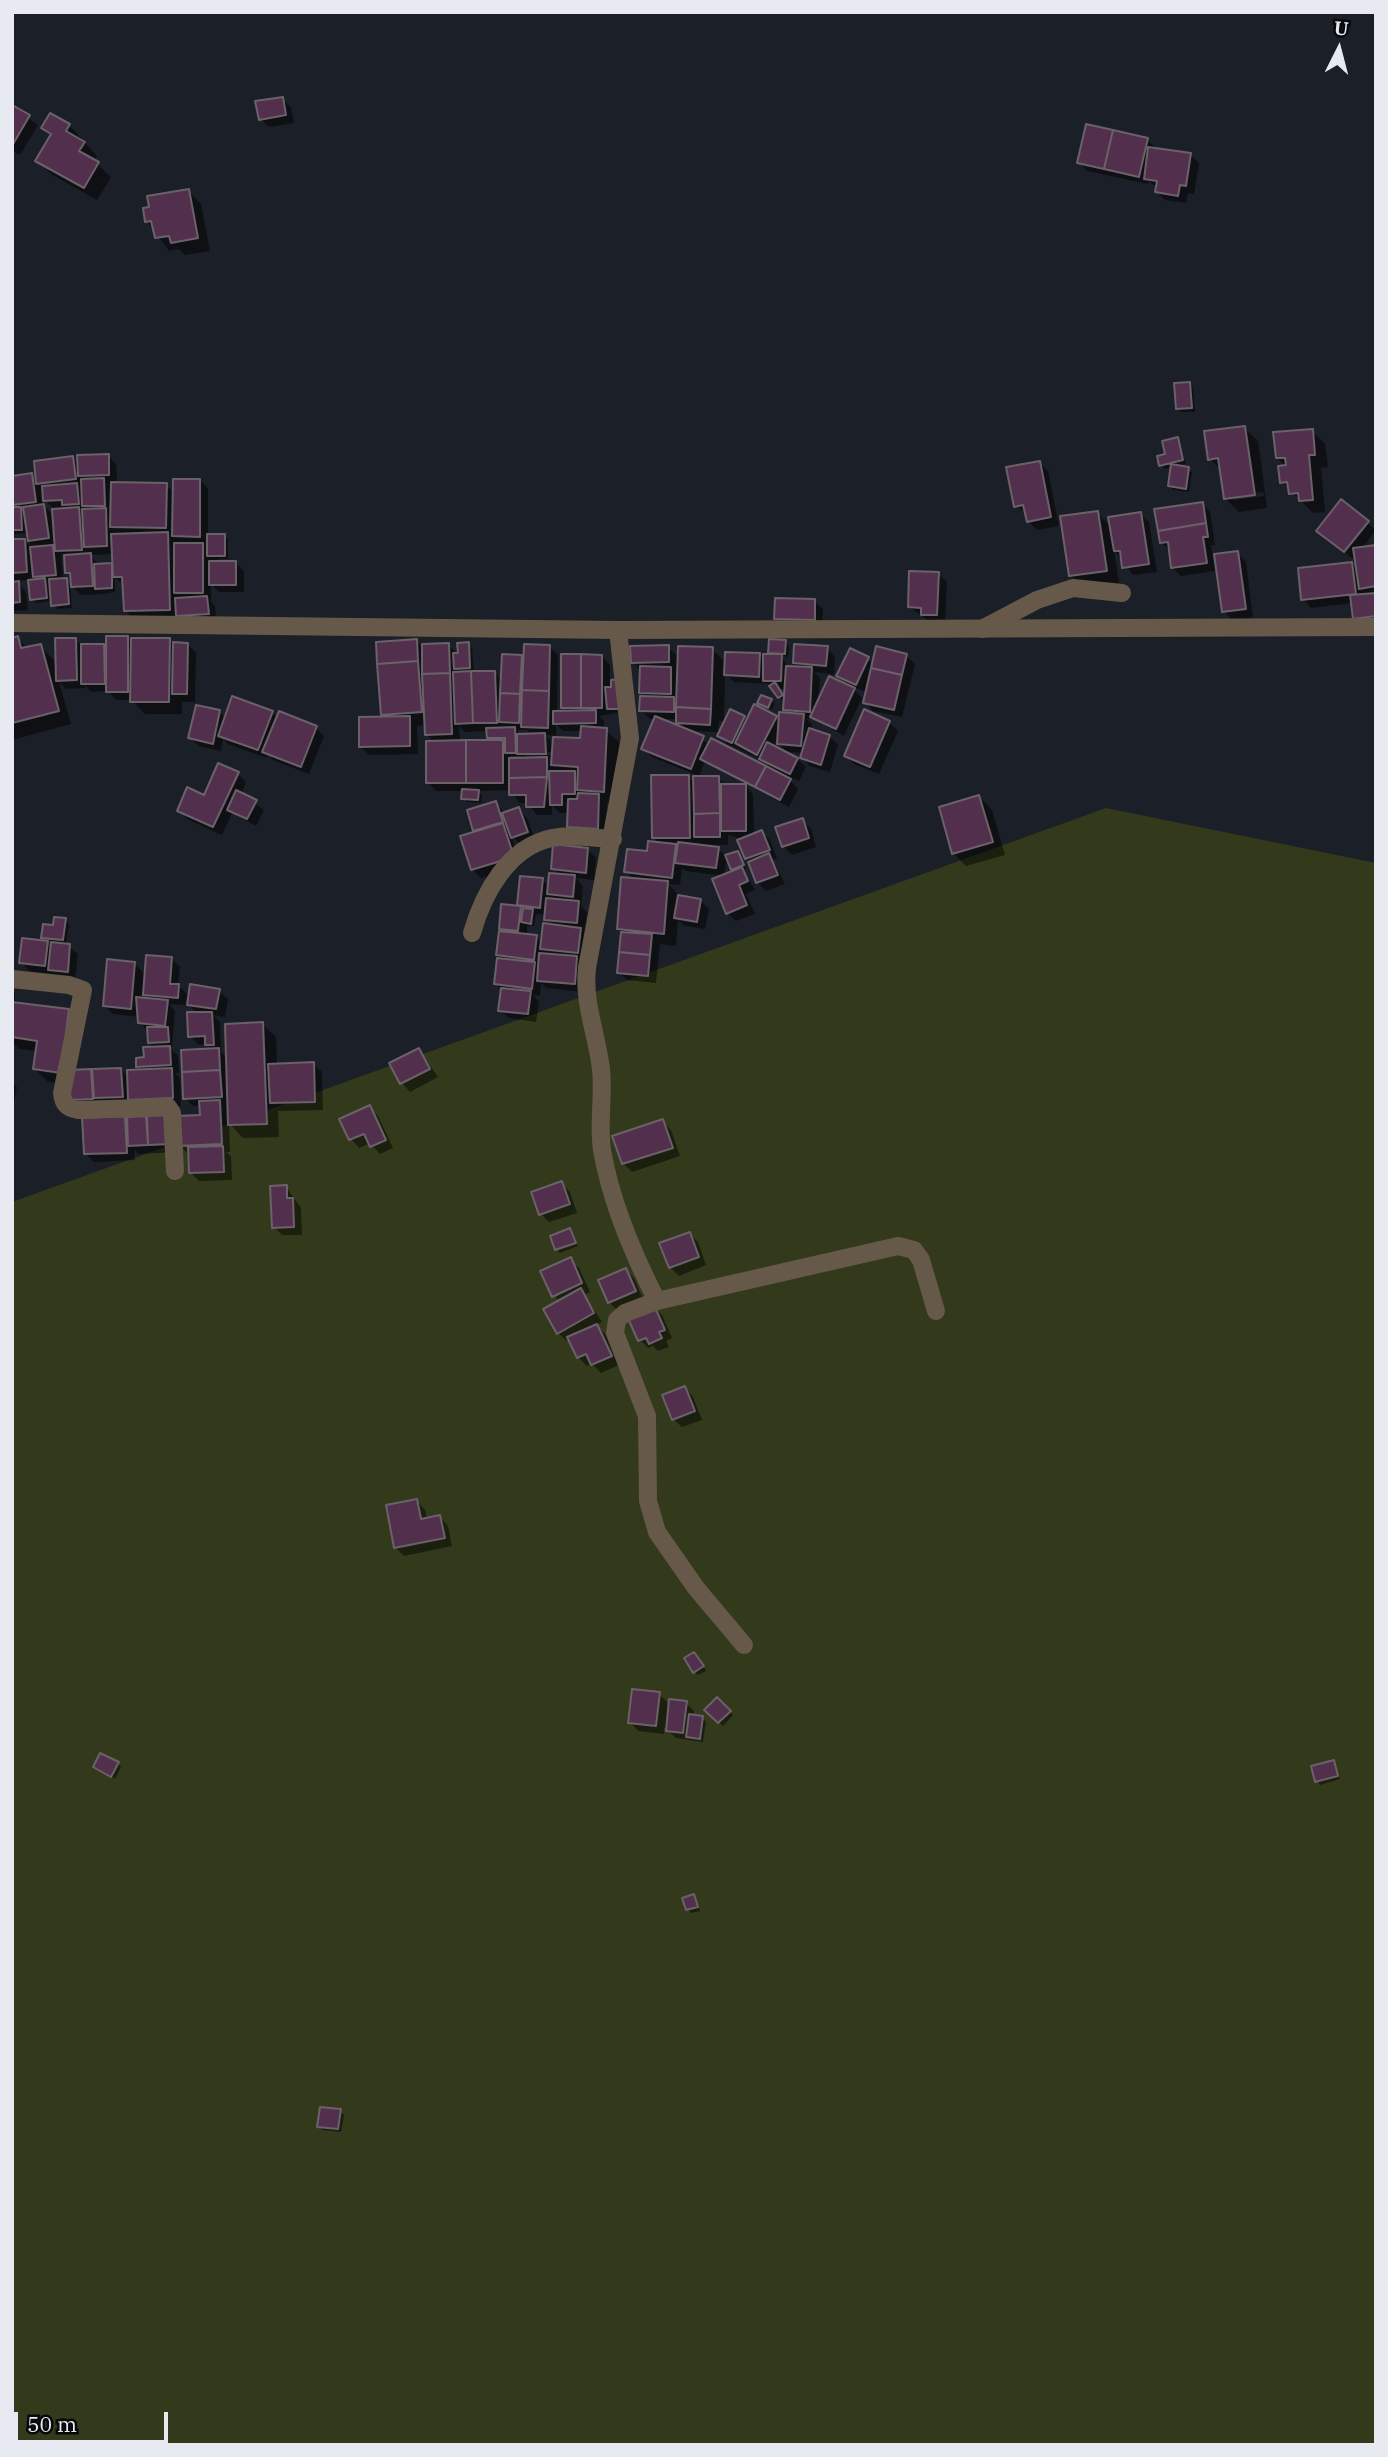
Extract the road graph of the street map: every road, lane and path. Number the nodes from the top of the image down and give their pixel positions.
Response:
1 (1122, 593) dead end
2 (12, 623) edge
3 (1376, 627) edge
4 (982, 629) junction
5 (618, 630) junction
6 (612, 839) junction
7 (471, 933) dead end
8 (12, 979) edge
9 (175, 1171) dead end
10 (657, 1301) junction
11 (936, 1311) dead end
12 (744, 1645) dead end

1 - 4 street
2 - 5 street
3 - 4 street
4 - 5 street
5 - 6 street
6 - 7 street
6 - 10 street
8 - 9 street
10 - 11 street
10 - 12 street

